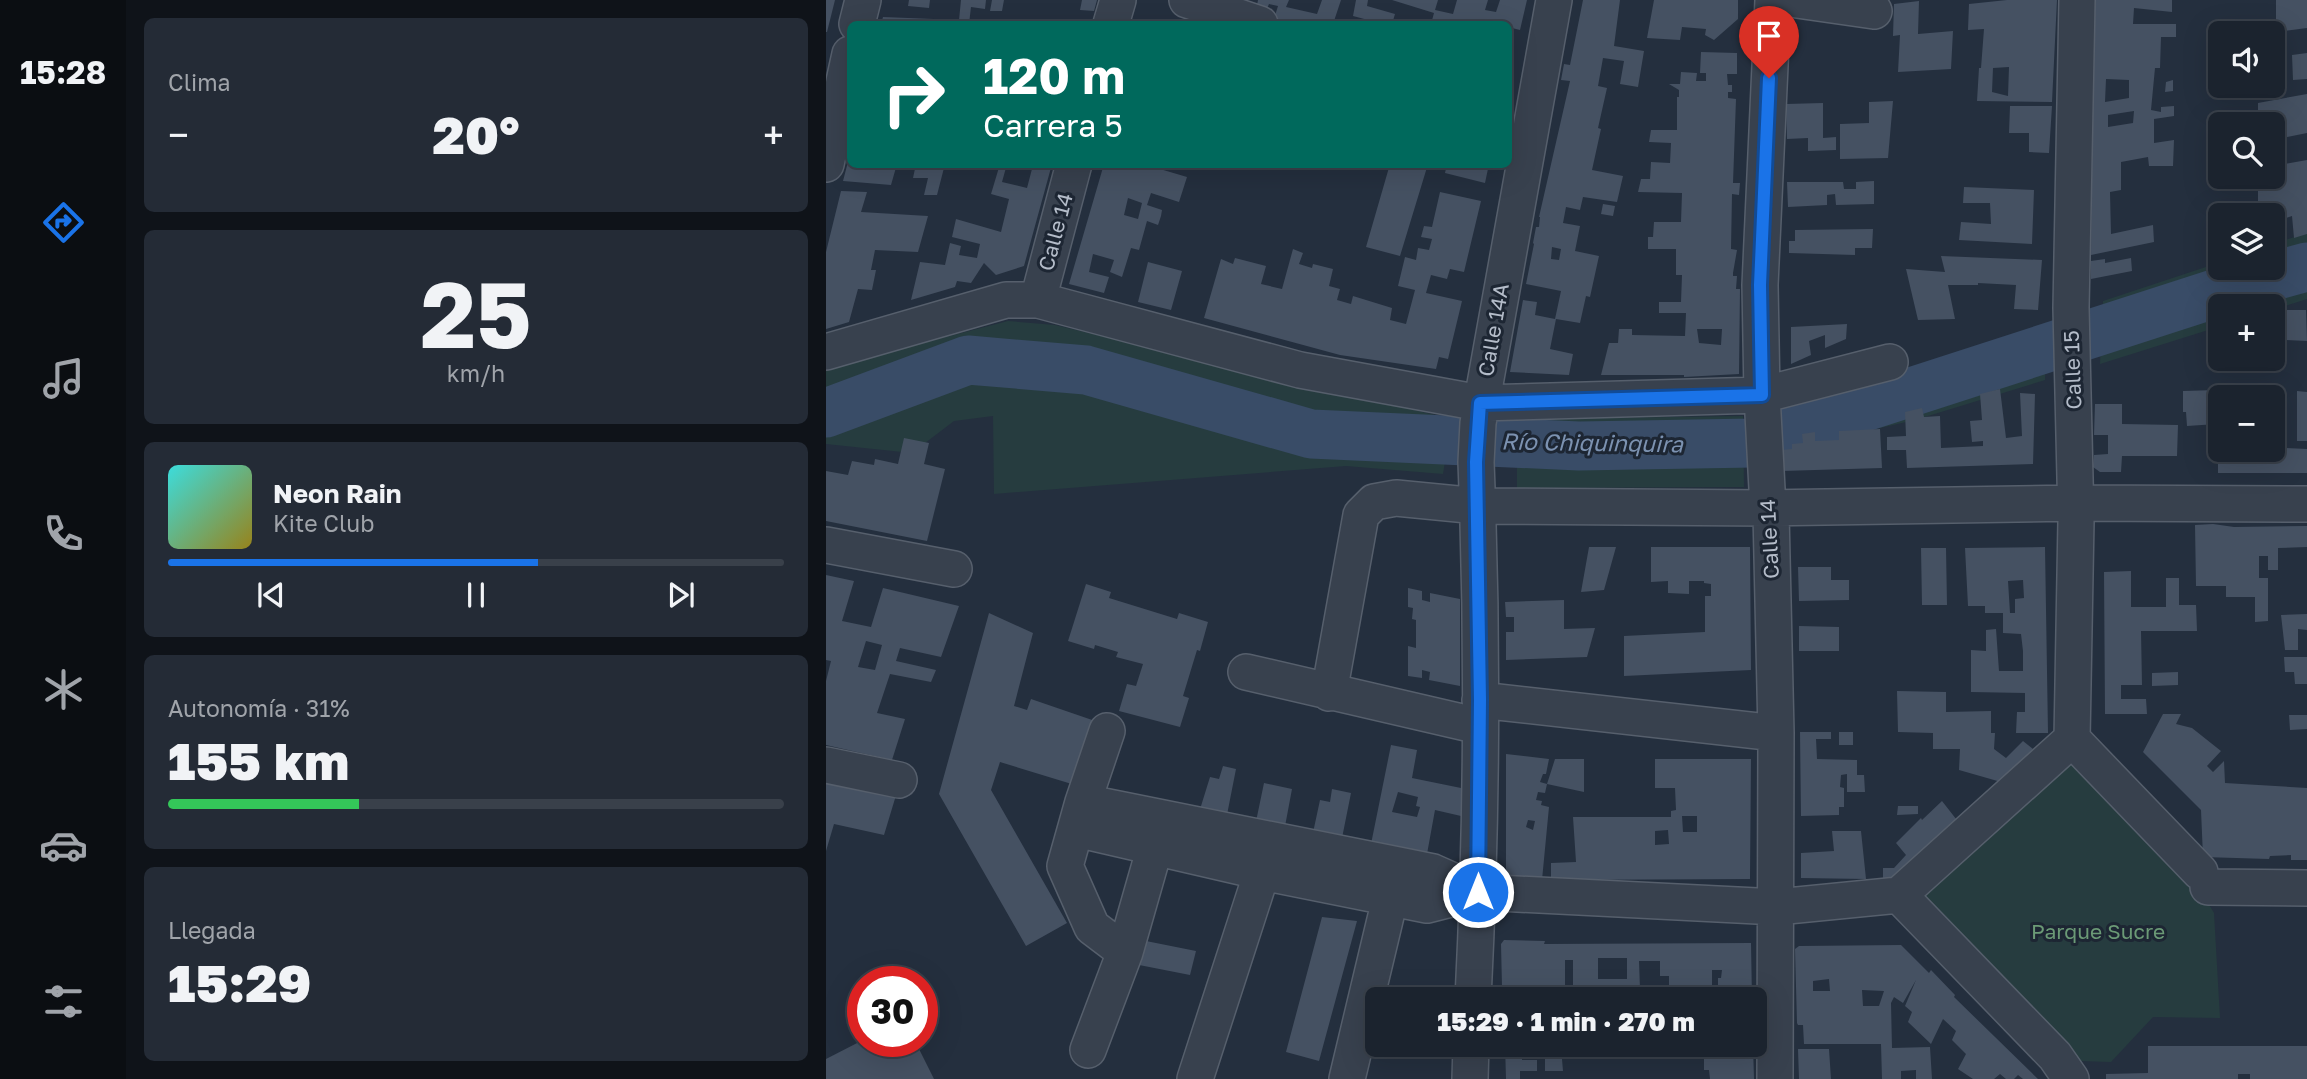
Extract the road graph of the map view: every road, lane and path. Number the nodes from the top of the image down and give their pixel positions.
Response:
1 (863, 0) edge
2 (1118, 0) edge
3 (1187, 0) edge
4 (1554, 0) edge
5 (1773, 0) edge
6 (1797, 0) edge
7 (2077, 0) edge
8 (1874, 11) dead end
9 (858, 21) edge
10 (1112, 21) edge
11 (1251, 21) edge
12 (847, 68) edge
13 (826, 164) edge
14 (1073, 168) edge
15 (1038, 300) junction
16 (826, 352) edge
17 (1889, 362) dead end
18 (1763, 407) junction
19 (1479, 413) junction
20 (2076, 503) junction
21 (2307, 504) edge
22 (1478, 506) junction
23 (1768, 508) junction
24 (826, 545) edge
25 (954, 569) dead end
26 (1245, 672) dead end
27 (1329, 693) junction
28 (1480, 713) junction
29 (1107, 731) dead end
30 (1776, 733) junction
31 (2072, 739) junction
32 (826, 765) edge
33 (899, 780) dead end
34 (1079, 815) junction
35 (1154, 847) junction
36 (1262, 873) junction
37 (2307, 888) edge
38 (1478, 892) junction
39 (1899, 895) junction
40 (1390, 899) junction
41 (1777, 907) junction
42 (1125, 952) junction
43 (1474, 987) edge
44 (1088, 1050) dead end
45 (1471, 1057) edge
46 (1195, 1079) edge
47 (1346, 1079) edge
48 (1470, 1079) edge
49 (1775, 1079) edge
50 (2071, 1079) edge

1 - 9 street
2 - 10 street
3 - 11 street
4 - 19 street, Calle 14A
5 - 18 street, Calle 14
6 - 8 street
7 - 20 street, Calle 15
12 - 13 street
14 - 15 street, Calle 14
15 - 16 street
15 - 19 street
17 - 18 street
18 - 19 street
18 - 23 street, Calle 14
19 - 22 street, Calle 14A
20 - 21 street
20 - 23 street
20 - 31 street, Calle 15
22 - 23 street
22 - 27 street
22 - 28 street, Calle 14A
23 - 30 street, Calle 14
24 - 25 street
26 - 27 street
27 - 28 street
28 - 30 street
28 - 38 street, Calle 14A
29 - 34 street
30 - 41 street, Calle 14
31 - 37 street
31 - 39 street
32 - 33 street
34 - 35 street
34 - 38 street
34 - 42 street
35 - 36 street
35 - 42 street
36 - 40 street
36 - 46 street
38 - 40 street
38 - 41 street
38 - 43 street, Calle 14A
39 - 41 street
39 - 50 street
40 - 47 street
41 - 49 street, Calle 14
42 - 44 street
45 - 48 street

